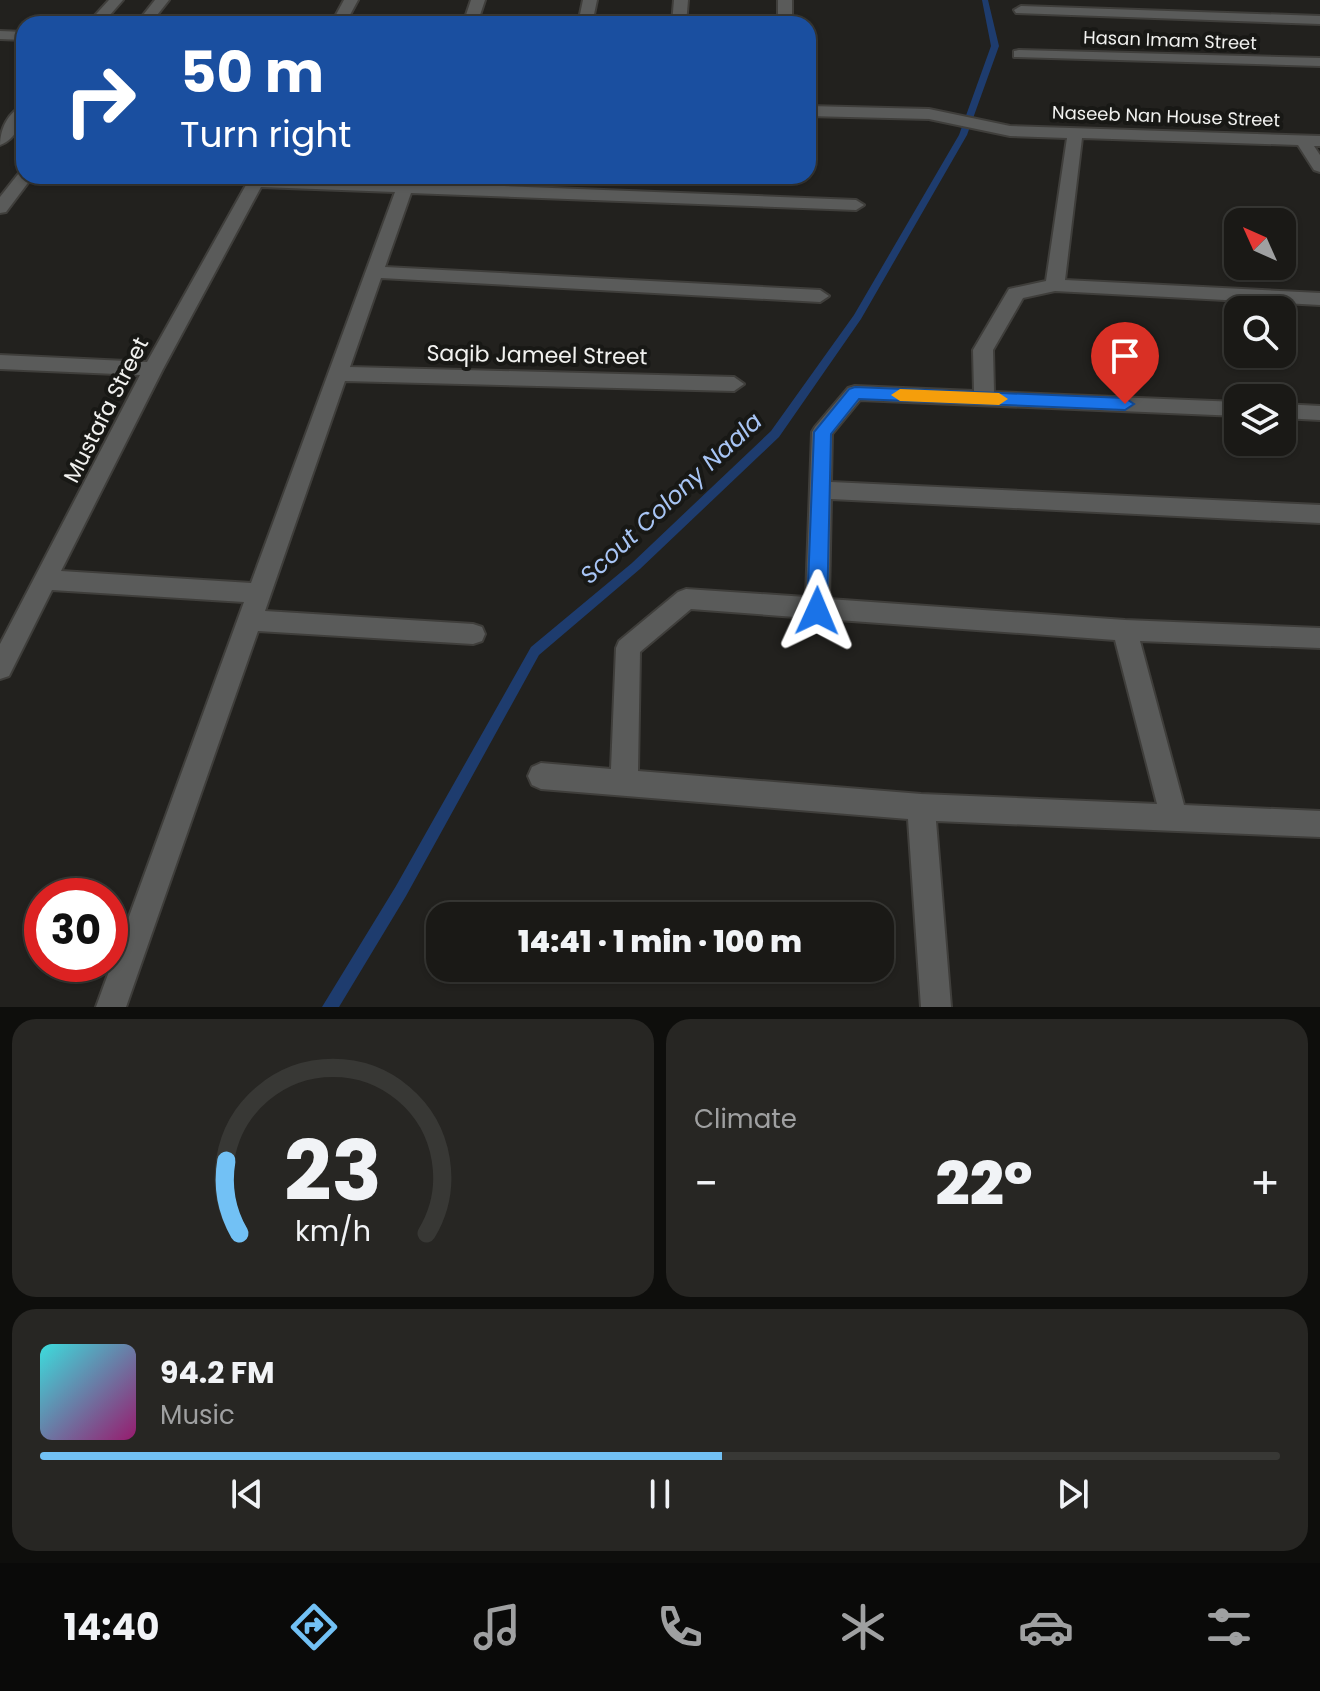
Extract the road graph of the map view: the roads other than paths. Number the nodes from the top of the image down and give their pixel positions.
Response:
1 (116, 0) edge
2 (162, 0) edge
3 (1168, 0) edge
4 (1256, 0) edge
5 (1121, 7) edge
6 (1021, 10) dead end
7 (1175, 15) junction
8 (101, 16) edge
9 (149, 16) edge
10 (1267, 18) junction
11 (1320, 20) edge
12 (1019, 54) dead end
13 (1320, 62) edge
14 (816, 111) edge
15 (16, 120) edge
16 (1075, 133) junction
17 (0, 140) edge
18 (1312, 141) edge
19 (1320, 167) edge
20 (19, 184) edge
21 (254, 184) edge
22 (350, 184) edge
23 (405, 187) junction
24 (856, 205) dead end
25 (0, 208) edge
26 (375, 272) junction
27 (1055, 285) junction
28 (820, 296) dead end
29 (1320, 299) edge
30 (0, 362) edge
31 (153, 369) junction
32 (338, 374) junction
33 (734, 384) dead end
34 (984, 398) junction
35 (1224, 408) edge
36 (1296, 412) edge
37 (1320, 413) edge
38 (820, 490) junction
39 (1320, 514) edge
40 (46, 580) junction
41 (261, 593) junction
42 (817, 611) junction
43 (251, 620) junction
44 (1125, 630) junction
45 (473, 634) dead end
46 (1320, 638) edge
47 (0, 668) edge
48 (541, 776) dead end
49 (624, 783) junction
50 (921, 807) junction
51 (1174, 818) junction
52 (1320, 824) edge
53 (111, 1007) edge
54 (936, 1007) edge

1 - 8 street
2 - 9 street
3 - 7 street
4 - 10 street
5 - 6 street
5 - 7 street
7 - 10 street
10 - 11 street
12 - 13 street, Hasan Imam Street
14 - 16 street, Naseeb Nan House Street
15 - 17 street
16 - 18 street, Naseeb Nan House Street
16 - 27 street
18 - 19 street
20 - 25 street
21 - 31 street, Mustafa Street
22 - 23 street
23 - 24 street
23 - 26 street
26 - 28 street
26 - 32 street
27 - 29 street
27 - 34 street
30 - 31 street
31 - 40 street, Mustafa Street
32 - 33 street, Saqib Jameel Street
32 - 41 street
34 - 35 street
34 - 38 street
36 - 37 street
38 - 39 street
38 - 42 street
40 - 41 street
40 - 47 street, Mustafa Street
41 - 43 street
42 - 44 street
42 - 49 street
43 - 45 street
43 - 53 street
44 - 46 street
44 - 51 street
48 - 49 street
49 - 50 street
50 - 51 street
50 - 54 street
51 - 52 street

